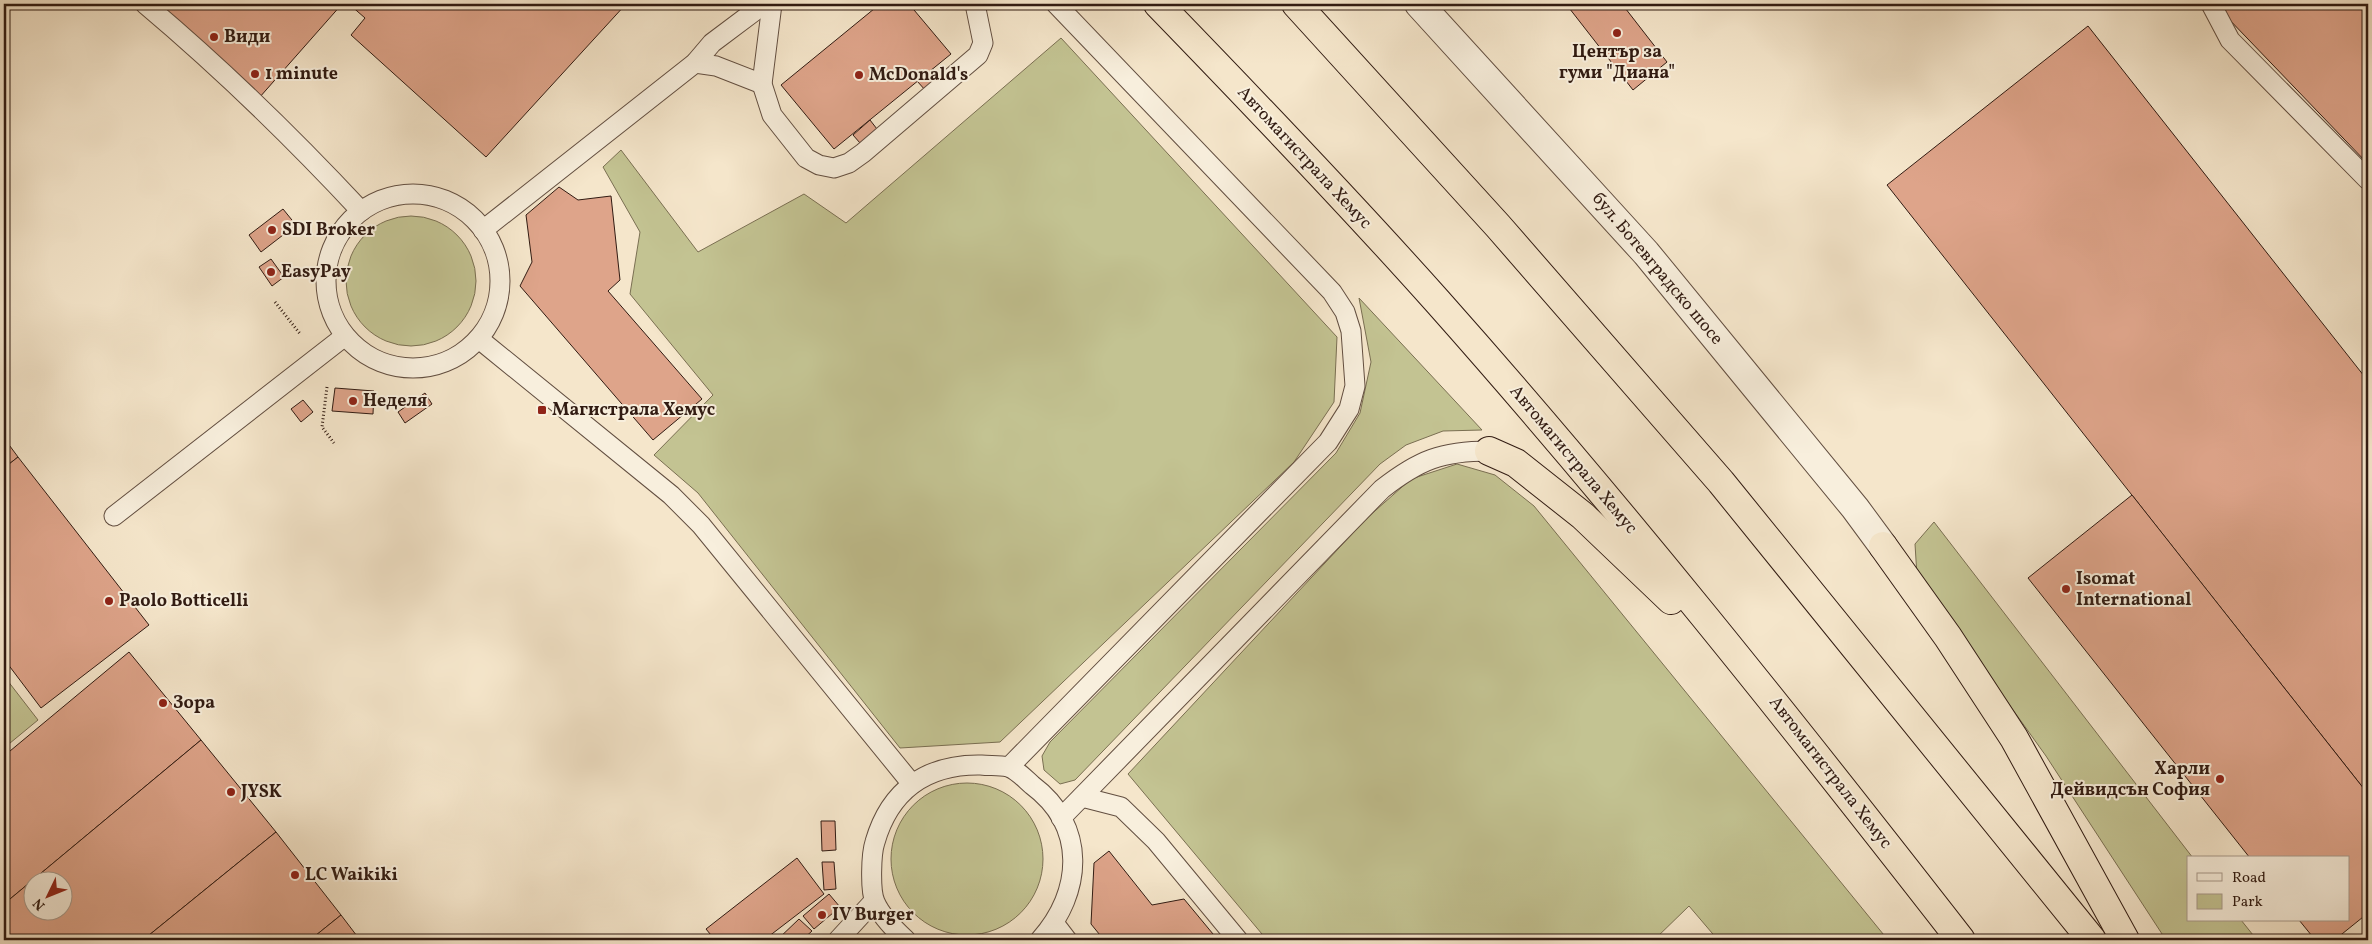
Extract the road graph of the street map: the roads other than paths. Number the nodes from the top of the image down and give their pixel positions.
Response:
1 (145, 4) edge
2 (764, 4) edge
3 (772, 4) edge
4 (976, 4) edge
5 (1056, 4) edge
6 (1158, 4) edge
7 (1296, 4) edge
8 (1419, 4) edge
9 (2214, 6) edge
10 (695, 63) junction
11 (762, 84) junction
12 (2368, 180) edge
13 (361, 211) junction
14 (483, 230) junction
15 (345, 336) junction
16 (479, 339) junction
17 (1489, 451) joint
18 (114, 516) dead end
19 (1882, 546) joint
20 (1761, 685) junction
21 (1009, 767) junction
22 (912, 784) junction
23 (1082, 797) junction
24 (1061, 818) junction
25 (874, 901) junction
26 (1054, 923) junction
27 (838, 940) edge
28 (906, 940) edge
29 (1040, 940) edge
30 (1067, 940) edge
31 (1238, 940) edge
32 (1961, 940) edge
33 (2092, 940) edge
34 (2125, 940) edge

1 - 13 lane
2 - 10 lane
3 - 11 lane
4 - 11 lane
5 - 21 lane
6 - 20 highway, Автомагистрала Хемус
7 - 33 highway
8 - 19 street, бул. Ботевградско шосе
9 - 12 lane
10 - 11 lane
10 - 14 lane
13 - 14 lane
13 - 15 lane
14 - 16 lane
15 - 16 lane
15 - 18 lane
16 - 22 lane
17 - 20 highway
17 - 23 lane
19 - 34 highway
20 - 32 highway, Автомагистрала Хемус
21 - 22 lane
21 - 24 lane
22 - 25 lane
23 - 24 lane
23 - 31 lane
24 - 26 lane
25 - 27 lane
25 - 28 lane
26 - 29 lane
26 - 30 lane

